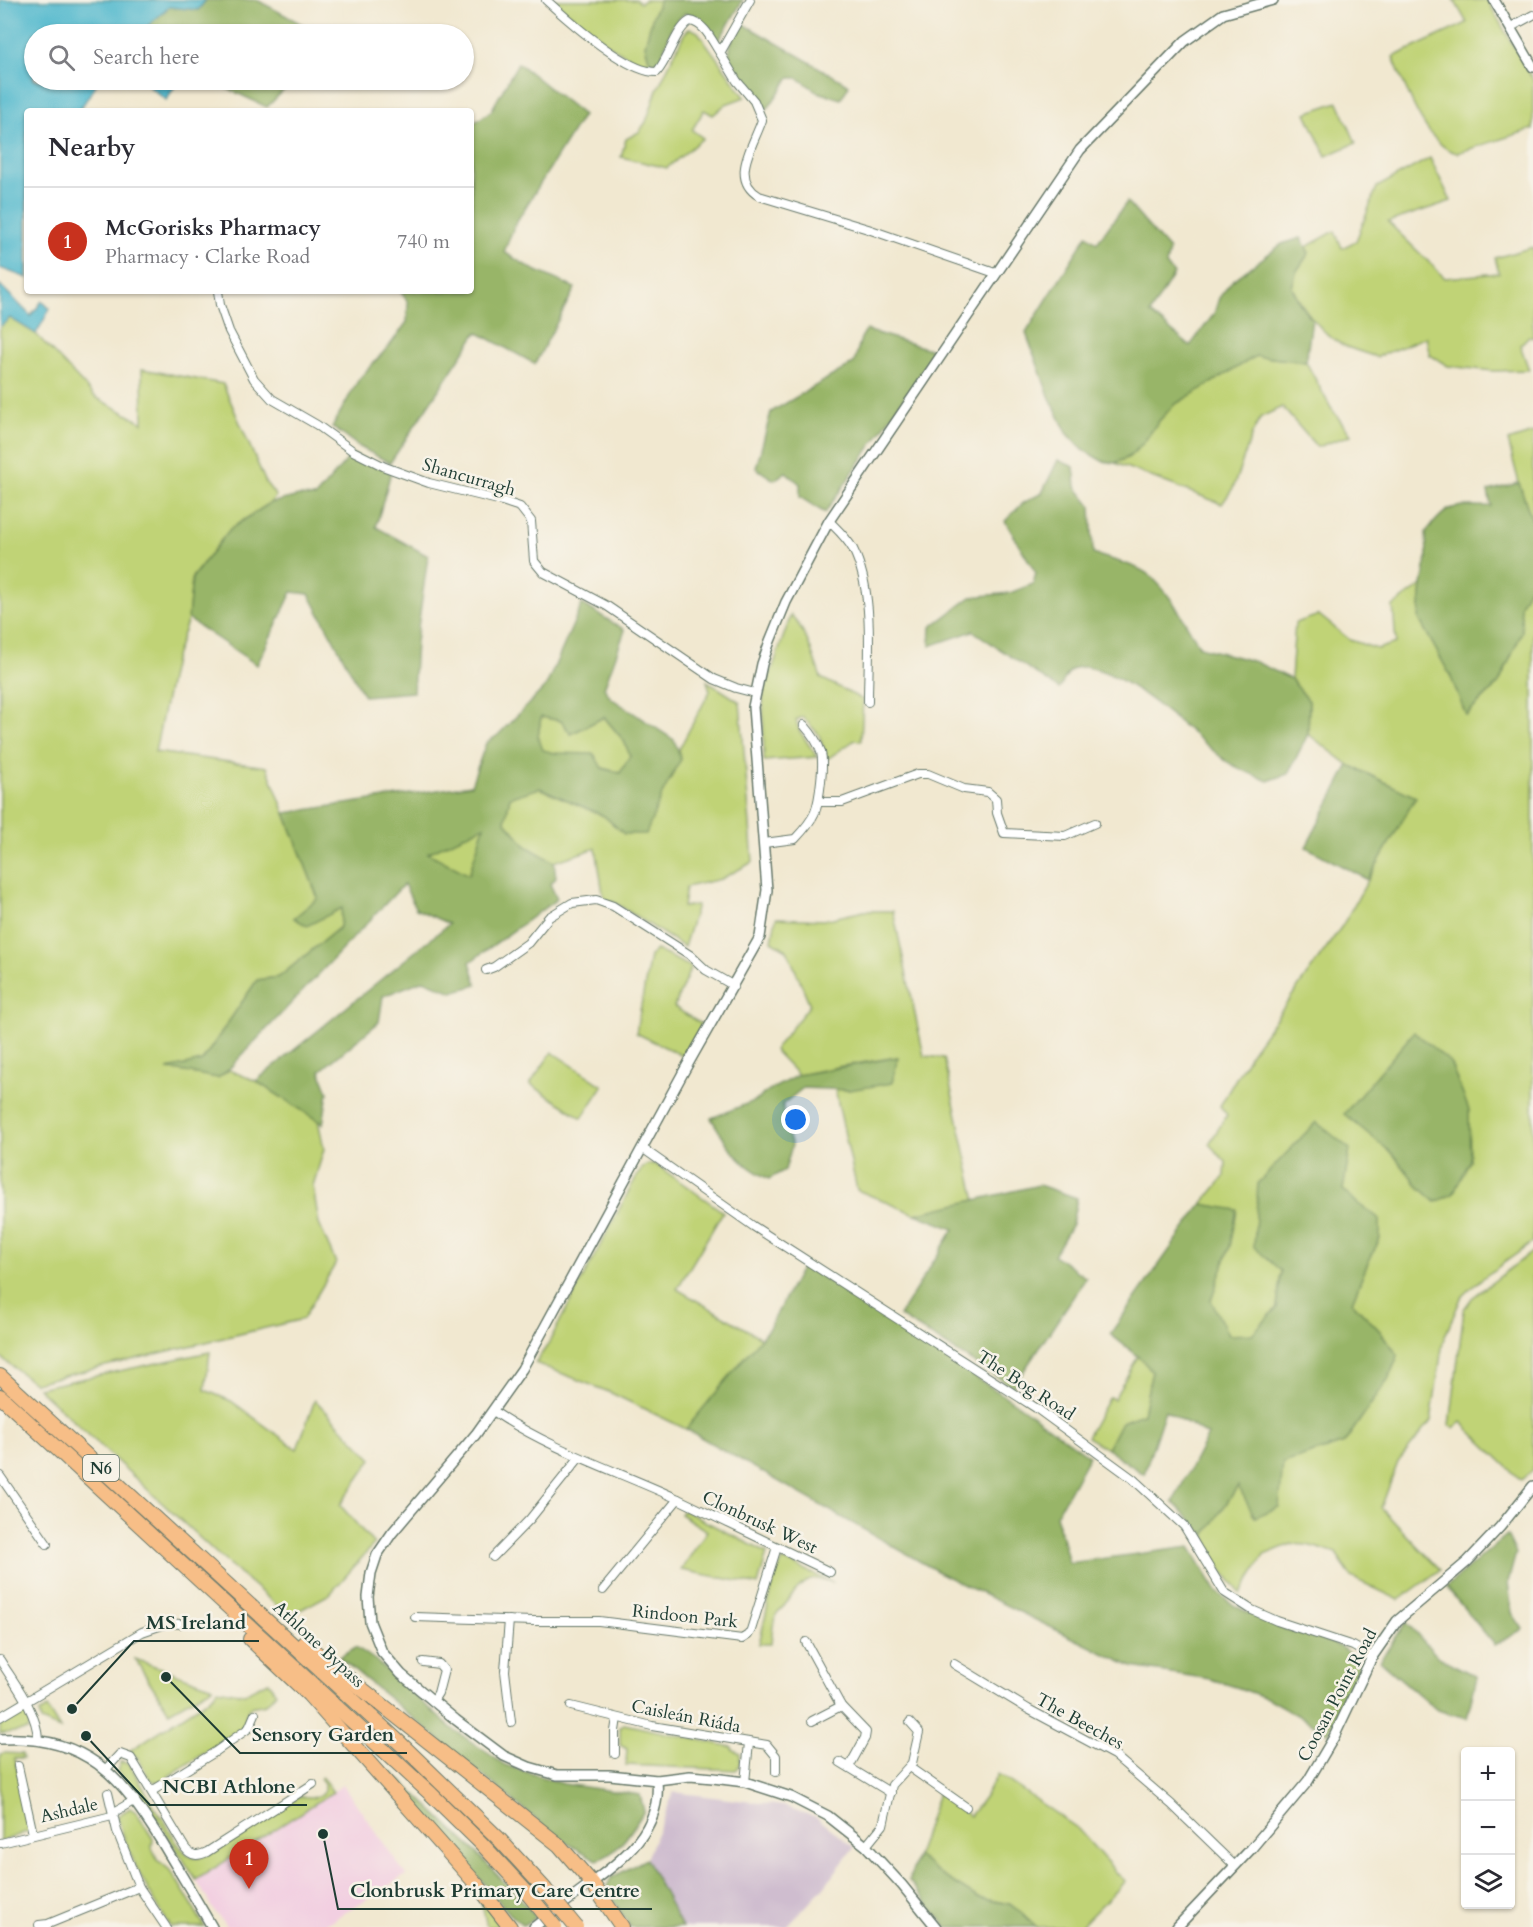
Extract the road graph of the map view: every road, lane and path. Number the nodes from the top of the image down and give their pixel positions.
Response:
1 (546, 0) edge
2 (750, 0) edge
3 (1272, 0) edge
4 (1494, 0) edge
5 (1533, 15) edge
6 (1510, 27) junction
7 (720, 53) junction
8 (1533, 67) edge
9 (995, 273) junction
10 (219, 294) edge
11 (829, 521) junction
12 (755, 693) junction
13 (868, 702) dead end
14 (804, 724) dead end
15 (820, 802) junction
16 (1095, 823) dead end
17 (764, 843) junction
18 (486, 970) dead end
19 (734, 986) junction
20 (642, 1148) junction
21 (0, 1376) edge
22 (0, 1396) edge
23 (493, 1411) junction
24 (579, 1458) junction
25 (0, 1476) edge
26 (1533, 1486) edge
27 (678, 1499) junction
28 (138, 1523) junction
29 (47, 1544) dead end
30 (777, 1547) junction
31 (493, 1557) dead end
32 (202, 1561) junction
33 (830, 1572) dead end
34 (603, 1590) dead end
35 (415, 1617) dead end
36 (508, 1620) junction
37 (180, 1624) dead end
38 (806, 1642) dead end
39 (1372, 1657) junction
40 (0, 1660) edge
41 (423, 1662) dead end
42 (954, 1664) dead end
43 (433, 1701) junction
44 (26, 1702) junction
45 (571, 1706) dead end
46 (841, 1706) junction
47 (255, 1714) dead end
48 (0, 1718) edge
49 (617, 1718) junction
50 (812, 1721) dead end
51 (511, 1722) dead end
52 (910, 1722) dead end
53 (0, 1739) edge
54 (38, 1739) junction
55 (749, 1743) junction
56 (615, 1754) dead end
57 (840, 1762) dead end
58 (18, 1766) dead end
59 (849, 1767) junction
60 (909, 1767) junction
61 (106, 1769) junction
62 (776, 1772) dead end
63 (657, 1780) junction
64 (745, 1782) junction
65 (313, 1784) dead end
66 (152, 1791) junction
67 (108, 1793) dead end
68 (891, 1793) junction
69 (135, 1800) junction
70 (966, 1807) dead end
71 (112, 1816) junction
72 (33, 1834) junction
73 (1, 1843) edge
74 (866, 1846) junction
75 (1234, 1865) junction
76 (592, 1883) junction
77 (139, 1887) junction
78 (39, 1925) dead end
79 (166, 1927) edge
80 (212, 1927) edge
81 (510, 1927) edge
82 (534, 1927) edge
83 (555, 1927) edge
84 (576, 1927) edge
85 (622, 1927) edge
86 (936, 1927) edge
87 (1177, 1927) edge

1 - 7 street
2 - 7 street
3 - 9 street
4 - 6 street
5 - 6 street
6 - 8 street
7 - 9 street
9 - 11 street
10 - 12 street, Shancurragh
11 - 12 street
11 - 13 street
12 - 17 street
14 - 15 street
15 - 16 street
15 - 17 street
17 - 19 street
18 - 19 street
19 - 20 street
20 - 23 street
20 - 39 street, The Bog Road
21 - 32 highway, Athlone Bypass / N6
22 - 28 highway, Athlone Bypass / N6
23 - 24 street, Clonbrusk West
23 - 43 street
24 - 27 street, Clonbrusk West
24 - 31 street
25 - 29 street
26 - 39 street, Coosan Point Road
27 - 30 street, Clonbrusk West
27 - 34 street, Clonbrusk West
28 - 81 highway, N6
28 - 83 highway, Athlone Bypass / N6, bridge
30 - 33 street, Clonbrusk West
30 - 36 street, Rindoon Park
32 - 76 highway, N6
32 - 84 highway, Athlone Bypass / N6, bridge
35 - 36 street
36 - 51 street
37 - 44 street
38 - 46 street
39 - 75 street, Coosan Point Road
40 - 44 street
41 - 43 street
42 - 75 street, The Beeches
43 - 63 street
44 - 48 street
44 - 54 street
45 - 49 street, Caisleán Riáda
46 - 50 street
46 - 59 street
47 - 66 street
49 - 55 street, Caisleán Riáda
49 - 56 street, Caisleán Riáda
52 - 60 street
53 - 54 street
54 - 61 street
55 - 62 street, Caisleán Riáda
55 - 64 street, Caisleán Riáda
57 - 59 street
58 - 72 street, Ashdale
59 - 68 street
60 - 68 street
60 - 70 street
61 - 66 street
61 - 69 street
63 - 64 street
63 - 76 street
64 - 74 street
65 - 66 street
67 - 71 street, Ashdale
68 - 74 street
69 - 71 street, Ashdale
69 - 80 street
71 - 72 street, Ashdale
71 - 77 street, Ashdale
72 - 73 street, Ashdale
74 - 86 street
75 - 87 street, Coosan Point Road
76 - 82 street
76 - 85 highway, N6
77 - 78 street
77 - 79 street, Ashdale

